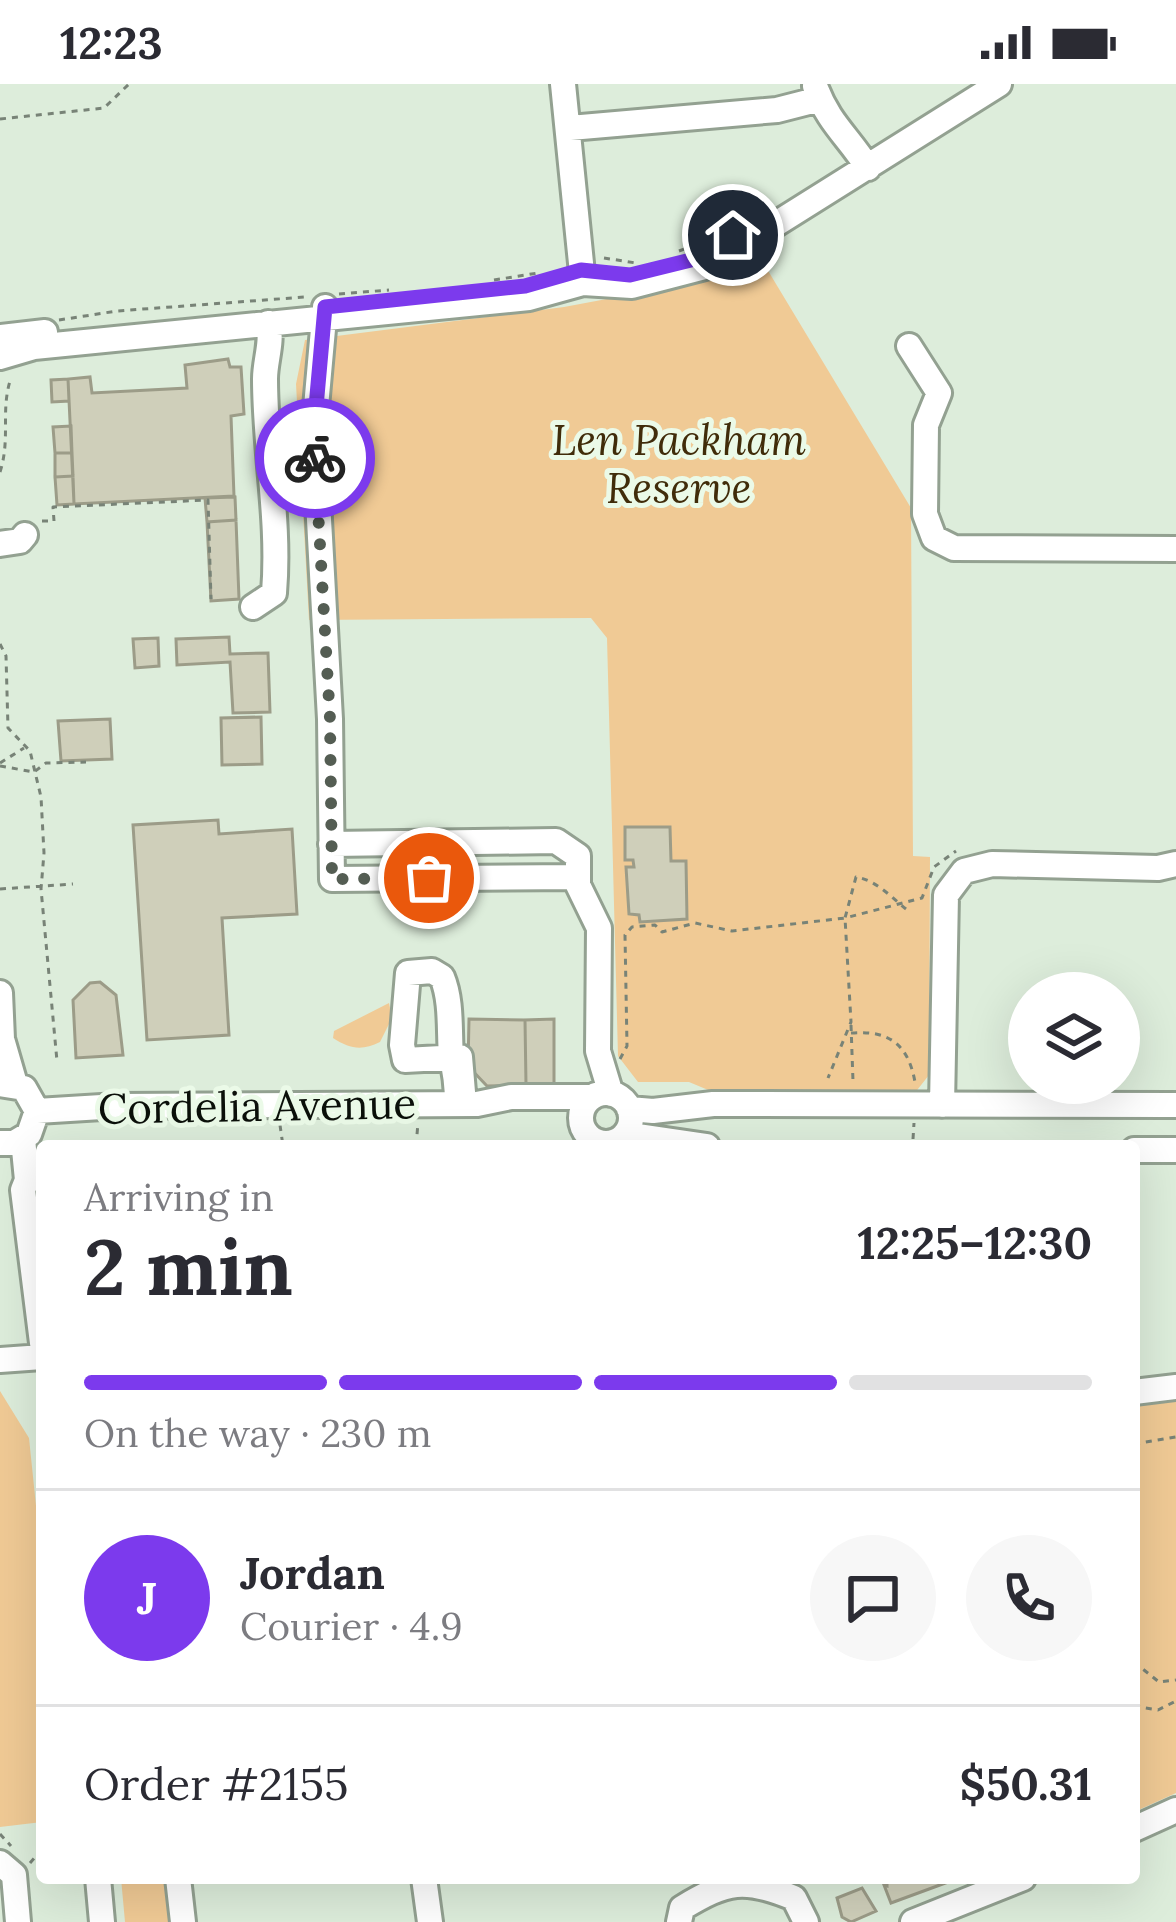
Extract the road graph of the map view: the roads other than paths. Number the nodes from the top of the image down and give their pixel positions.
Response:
1 (562, 84) edge
2 (977, 84) edge
3 (999, 84) edge
4 (817, 92) edge
5 (570, 128) junction
6 (859, 166) junction
7 (582, 270) junction
8 (323, 304) junction
9 (268, 323) junction
10 (0, 337) edge
11 (909, 346) dead end
12 (0, 357) edge
13 (0, 529) edge
14 (0, 544) edge
15 (1176, 549) edge
16 (253, 607) dead end
17 (331, 844) junction
18 (1176, 864) edge
19 (578, 877) junction
20 (0, 992) edge
21 (451, 1057) dead end
22 (8, 1084) edge
23 (466, 1104) junction
24 (942, 1105) junction
25 (1176, 1105) edge
26 (37, 1111) junction
27 (603, 1121) edge
28 (682, 1140) edge
29 (9, 1142) edge
30 (1140, 1150) edge
31 (1176, 1150) edge
32 (36, 1295) edge
33 (36, 1357) edge
34 (0, 1360) edge
35 (1176, 1387) edge
36 (1140, 1391) edge
37 (1176, 1810) edge
38 (1140, 1826) edge
39 (11, 1864) edge
40 (99, 1884) edge
41 (179, 1884) edge
42 (425, 1884) edge
43 (739, 1884) edge
44 (760, 1884) edge
45 (1011, 1884) edge
46 (942, 1917) edge
47 (18, 1922) edge
48 (103, 1922) edge
49 (184, 1922) edge
50 (430, 1922) edge
51 (680, 1922) edge
52 (806, 1922) edge
53 (913, 1922) edge

1 - 5 street
2 - 6 street
3 - 6 street
4 - 5 street
4 - 6 street
5 - 7 street
6 - 7 street
7 - 8 street
8 - 9 street
8 - 10 street
8 - 17 street
9 - 12 street
9 - 16 street
11 - 15 street
13 - 14 street
17 - 19 street
17 - 19 street
18 - 24 street
19 - 27 street
20 - 22 street
21 - 23 street
22 - 26 street
23 - 26 street, Cordelia Avenue
23 - 27 street, Cordelia Avenue
24 - 25 street
24 - 27 street
26 - 29 street
27 - 28 street
29 - 32 street
30 - 31 street
33 - 34 street
35 - 36 street
37 - 38 street
39 - 47 street
40 - 48 street
41 - 49 street
42 - 50 street
43 - 51 street
44 - 52 street
45 - 46 street
46 - 53 street

